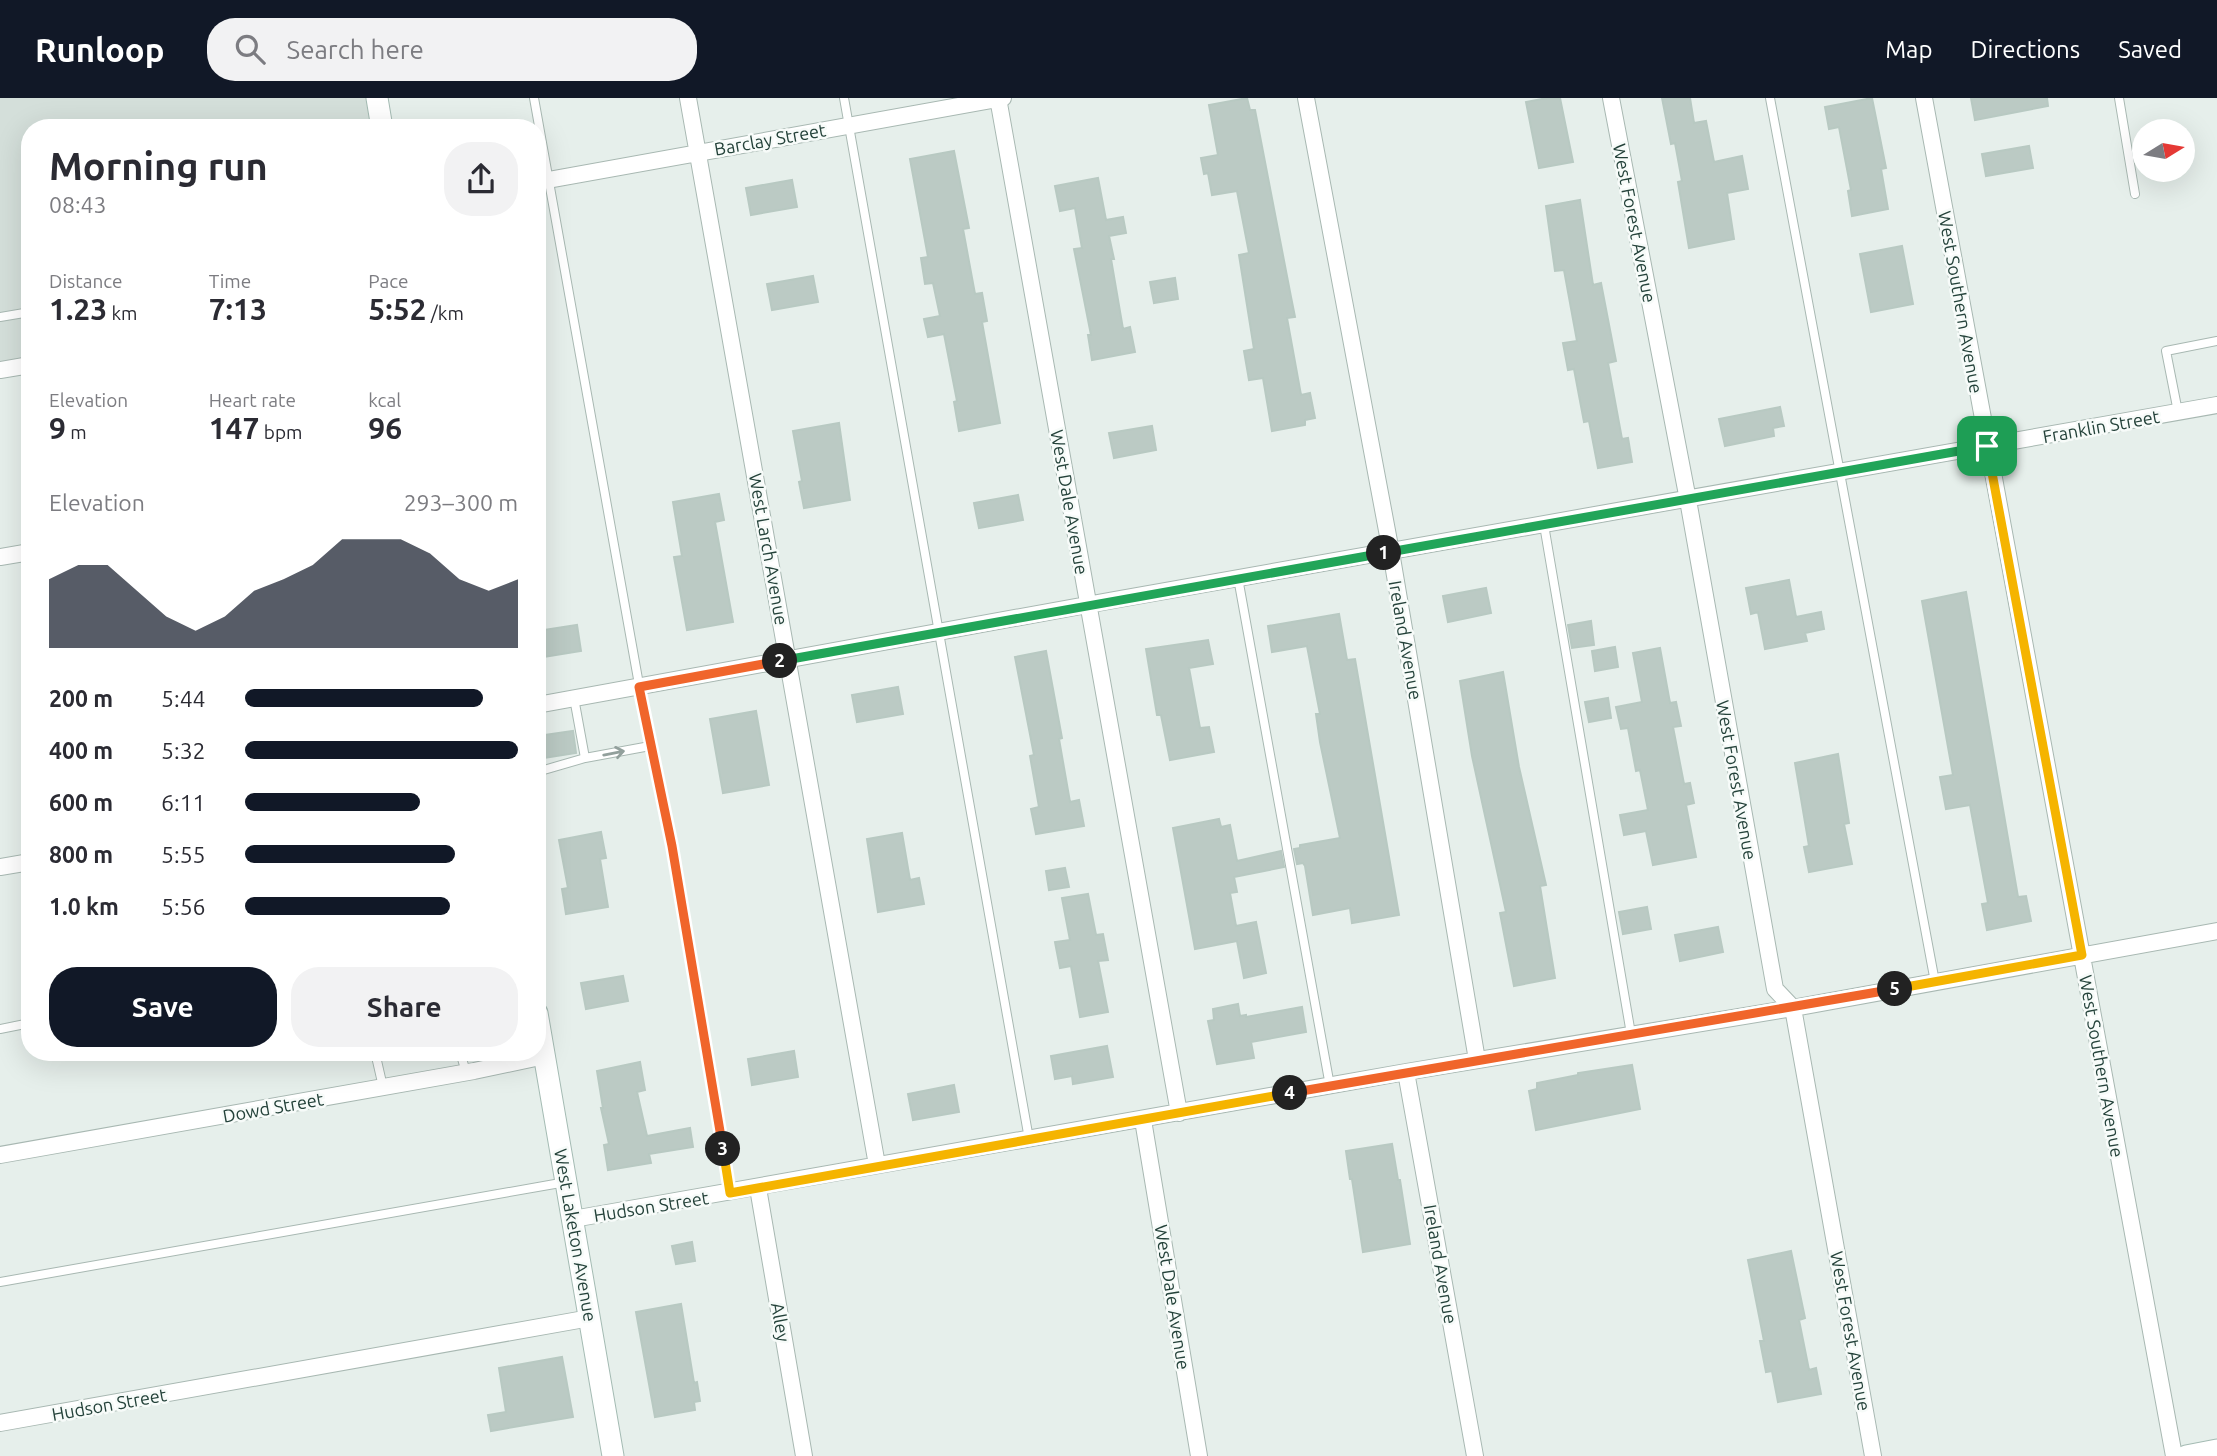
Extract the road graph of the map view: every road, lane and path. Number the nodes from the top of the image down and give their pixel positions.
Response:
1 (377, 98) edge
2 (534, 98) edge
3 (688, 98) edge
4 (844, 98) edge
5 (1000, 98) edge
6 (1306, 98) edge
7 (1611, 98) edge
8 (1770, 98) edge
9 (1924, 98) edge
10 (2119, 98) edge
11 (380, 119) edge
12 (536, 119) edge
13 (849, 125) junction
14 (698, 152) junction
15 (546, 179) edge
16 (2134, 194) dead end
17 (546, 196) edge
18 (21, 314) edge
19 (0, 317) edge
20 (2217, 341) edge
21 (21, 366) edge
22 (0, 370) edge
23 (2217, 405) edge
24 (2178, 412) junction
25 (1987, 446) junction
26 (1840, 472) junction
27 (1688, 500) junction
28 (1544, 525) junction
29 (1391, 552) junction
30 (21, 554) edge
31 (0, 557) edge
32 (1238, 578) junction
33 (1088, 605) junction
34 (938, 631) junction
35 (789, 659) junction
36 (639, 687) junction
37 (574, 698) junction
38 (546, 703) edge
39 (650, 746) junction
40 (582, 759) junction
41 (546, 769) edge
42 (21, 864) edge
43 (0, 867) edge
44 (2217, 931) edge
45 (2082, 955) junction
46 (1935, 982) junction
47 (1793, 1007) junction
48 (21, 1025) edge
49 (0, 1029) edge
50 (1631, 1034) junction
51 (1477, 1060) junction
52 (377, 1061) edge
53 (463, 1061) edge
54 (520, 1061) edge
55 (546, 1061) edge
56 (466, 1072) junction
57 (1406, 1072) junction
58 (1330, 1086) junction
59 (383, 1087) junction
60 (1180, 1113) junction
61 (1143, 1120) junction
62 (1029, 1139) junction
63 (0, 1156) edge
64 (877, 1165) junction
65 (567, 1182) junction
66 (758, 1188) junction
67 (730, 1193) junction
68 (573, 1219) junction
69 (0, 1282) edge
70 (590, 1318) junction
71 (0, 1423) edge
72 (2217, 1450) edge
73 (613, 1456) edge
74 (804, 1456) edge
75 (1199, 1456) edge
76 (1475, 1456) edge
77 (1873, 1456) edge
78 (2174, 1456) edge
79 (2186, 1456) edge

1 - 11 main road
2 - 12 lane
3 - 14 street, West Larch Avenue
4 - 13 lane
5 - 13 street, Barclay Street
5 - 33 street, West Dale Avenue
6 - 29 street, Ireland Avenue
7 - 27 street, West Forest Avenue
8 - 26 lane
9 - 25 street, West Southern Avenue
10 - 16 lane
13 - 14 street, Barclay Street
13 - 34 lane
14 - 15 street, Barclay Street
14 - 35 street, West Larch Avenue
17 - 36 lane
18 - 19 lane
20 - 24 lane
21 - 22 street
23 - 24 street, Franklin Street
24 - 25 street, Franklin Street
25 - 26 street, Franklin Street
25 - 45 street, West Southern Avenue
26 - 27 street, Franklin Street
26 - 46 lane
27 - 28 street, Franklin Street
27 - 47 street, West Forest Avenue
28 - 29 street, Franklin Street
28 - 50 lane
29 - 32 street, Franklin Street
29 - 51 street, Ireland Avenue
30 - 31 street
32 - 33 street, Franklin Street
32 - 58 lane
33 - 34 street, Franklin Street
33 - 60 street, West Dale Avenue
34 - 35 street, Franklin Street
34 - 62 lane
35 - 36 street, Franklin Street
35 - 64 street, West Larch Avenue
36 - 37 street, Franklin Street
36 - 39 lane
37 - 38 street, Franklin Street
37 - 40 lane
40 -> 39 lane
39 - 67 lane
40 - 41 lane
42 - 43 street
44 - 45 street, Hudson Street
45 - 46 street, Hudson Street
45 - 78 street, West Southern Avenue
46 - 47 street, Hudson Street
47 - 50 street, Hudson Street
47 - 77 street, West Forest Avenue
48 - 49 lane
50 - 51 street, Hudson Street
51 - 57 street, Hudson Street
52 - 59 lane
53 - 56 lane
54 - 56 street, Dowd Street
55 - 65 main road, West Laketon Avenue
56 - 59 street, Dowd Street
57 - 58 street, Hudson Street
57 - 76 street, Ireland Avenue
58 - 60 street, Hudson Street
59 - 63 street, Dowd Street
60 - 61 street, Hudson Street
61 - 62 street, Hudson Street
61 - 75 street, West Dale Avenue
62 - 64 street, Hudson Street
64 - 66 street, Hudson Street
65 - 68 main road, West Laketon Avenue
65 - 69 lane
66 - 67 street, Hudson Street
66 - 74 street, Alley
67 - 68 street, Hudson Street
68 - 70 main road, West Laketon Avenue
70 - 71 street, Hudson Street
70 - 73 main road, West Laketon Avenue
72 - 79 main road

